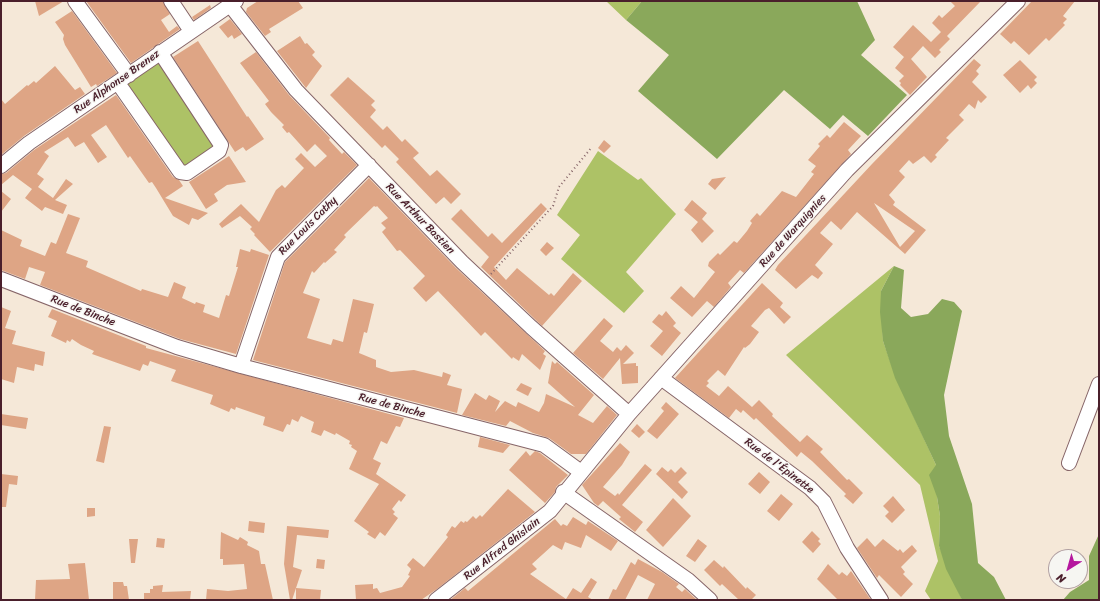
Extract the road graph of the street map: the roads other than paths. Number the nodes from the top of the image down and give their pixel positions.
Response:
1 (75, 1) edge
2 (171, 1) edge
3 (1018, 1) edge
4 (233, 3) edge
5 (191, 30) junction
6 (160, 52) junction
7 (123, 79) junction
8 (369, 165) junction
9 (1, 166) edge
10 (1, 279) edge
11 (241, 366) junction
12 (661, 378) junction
13 (1099, 384) edge
14 (629, 414) junction
15 (1069, 463) dead end
16 (580, 472) junction
17 (563, 492) junction
18 (436, 600) edge
19 (710, 600) edge
20 (881, 600) edge

1 - 7 street
2 - 5 street
3 - 12 street, Rue de Warquignies
4 - 5 street, Rue Alphonse Brenez
4 - 8 street, Rue Arthur Bastien
5 - 6 street, Rue Alphonse Brenez
6 - 7 street, Rue Alphonse Brenez
6 - 7 street
7 - 9 street, Rue Alphonse Brenez
8 - 11 street, Rue Louis Cathy
8 - 14 street, Rue Arthur Bastien
10 - 11 street, Rue de Binche
11 - 16 street, Rue de Binche
12 - 14 street, Rue de Warquignies
12 - 20 street, Rue de l'Épinette
13 - 15 street
14 - 16 street, Rue de Warquignies
16 - 17 street
17 - 18 street, Rue Alfred Ghislain
17 - 19 street

